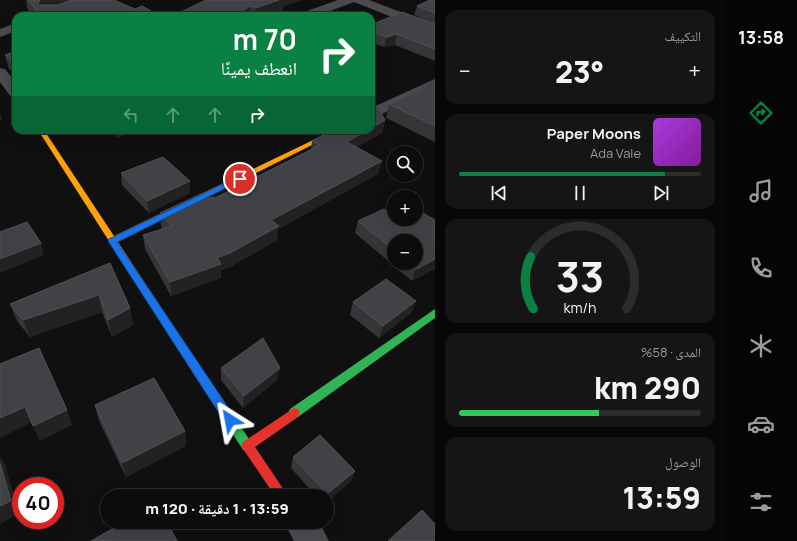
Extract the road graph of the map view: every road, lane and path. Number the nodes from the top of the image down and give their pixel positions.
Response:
1 (349, 0) edge
2 (358, 0) edge
3 (316, 12) edge
4 (12, 28) edge
5 (435, 30) edge
6 (0, 33) edge
7 (0, 72) edge
8 (435, 83) edge
9 (12, 88) edge
10 (375, 112) edge
11 (44, 134) edge
12 (331, 134) edge
13 (112, 241) junction
14 (435, 313) edge
15 (247, 446) junction
16 (277, 489) edge
17 (305, 529) edge
18 (313, 541) edge

1 - 3 street
2 - 5 street
4 - 6 street
7 - 9 street
8 - 10 street
11 - 13 street
12 - 13 street
13 - 15 street
14 - 15 street
15 - 16 street
17 - 18 street

